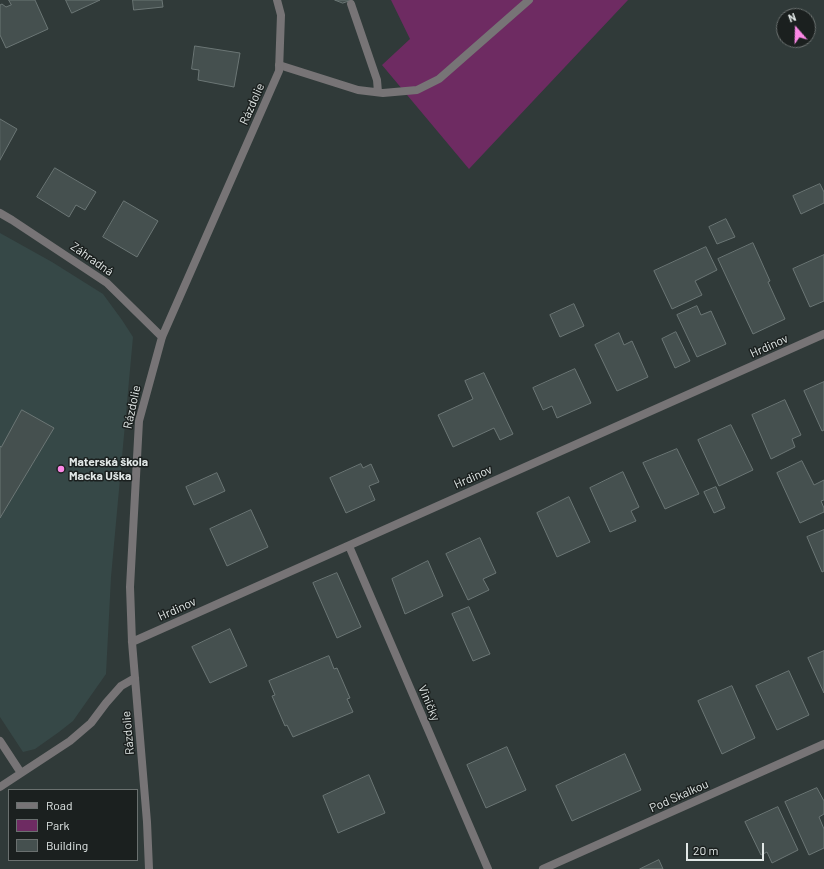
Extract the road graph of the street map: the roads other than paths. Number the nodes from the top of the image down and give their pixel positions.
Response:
1 (277, 0) edge
2 (529, 0) edge
3 (350, 4) dead end
4 (280, 66) junction
5 (378, 92) junction
6 (0, 213) edge
7 (824, 334) edge
8 (162, 337) junction
9 (349, 546) junction
10 (132, 642) junction
11 (135, 678) junction
12 (0, 742) edge
13 (824, 744) edge
14 (21, 773) junction
15 (0, 787) edge
16 (149, 869) edge
17 (488, 869) edge
18 (543, 869) edge

1 - 4 street, Rázdolie
2 - 5 street
3 - 5 street
4 - 5 street
4 - 8 street, Rázdolie
6 - 8 street, Záhradná
7 - 9 street, Hrdinov
8 - 10 street, Rázdolie
9 - 10 street, Hrdinov
9 - 17 street, Viničky
10 - 11 street, Rázdolie
11 - 14 street
11 - 16 street, Rázdolie
12 - 14 street
13 - 18 street, Pod Skalkou
14 - 15 street

